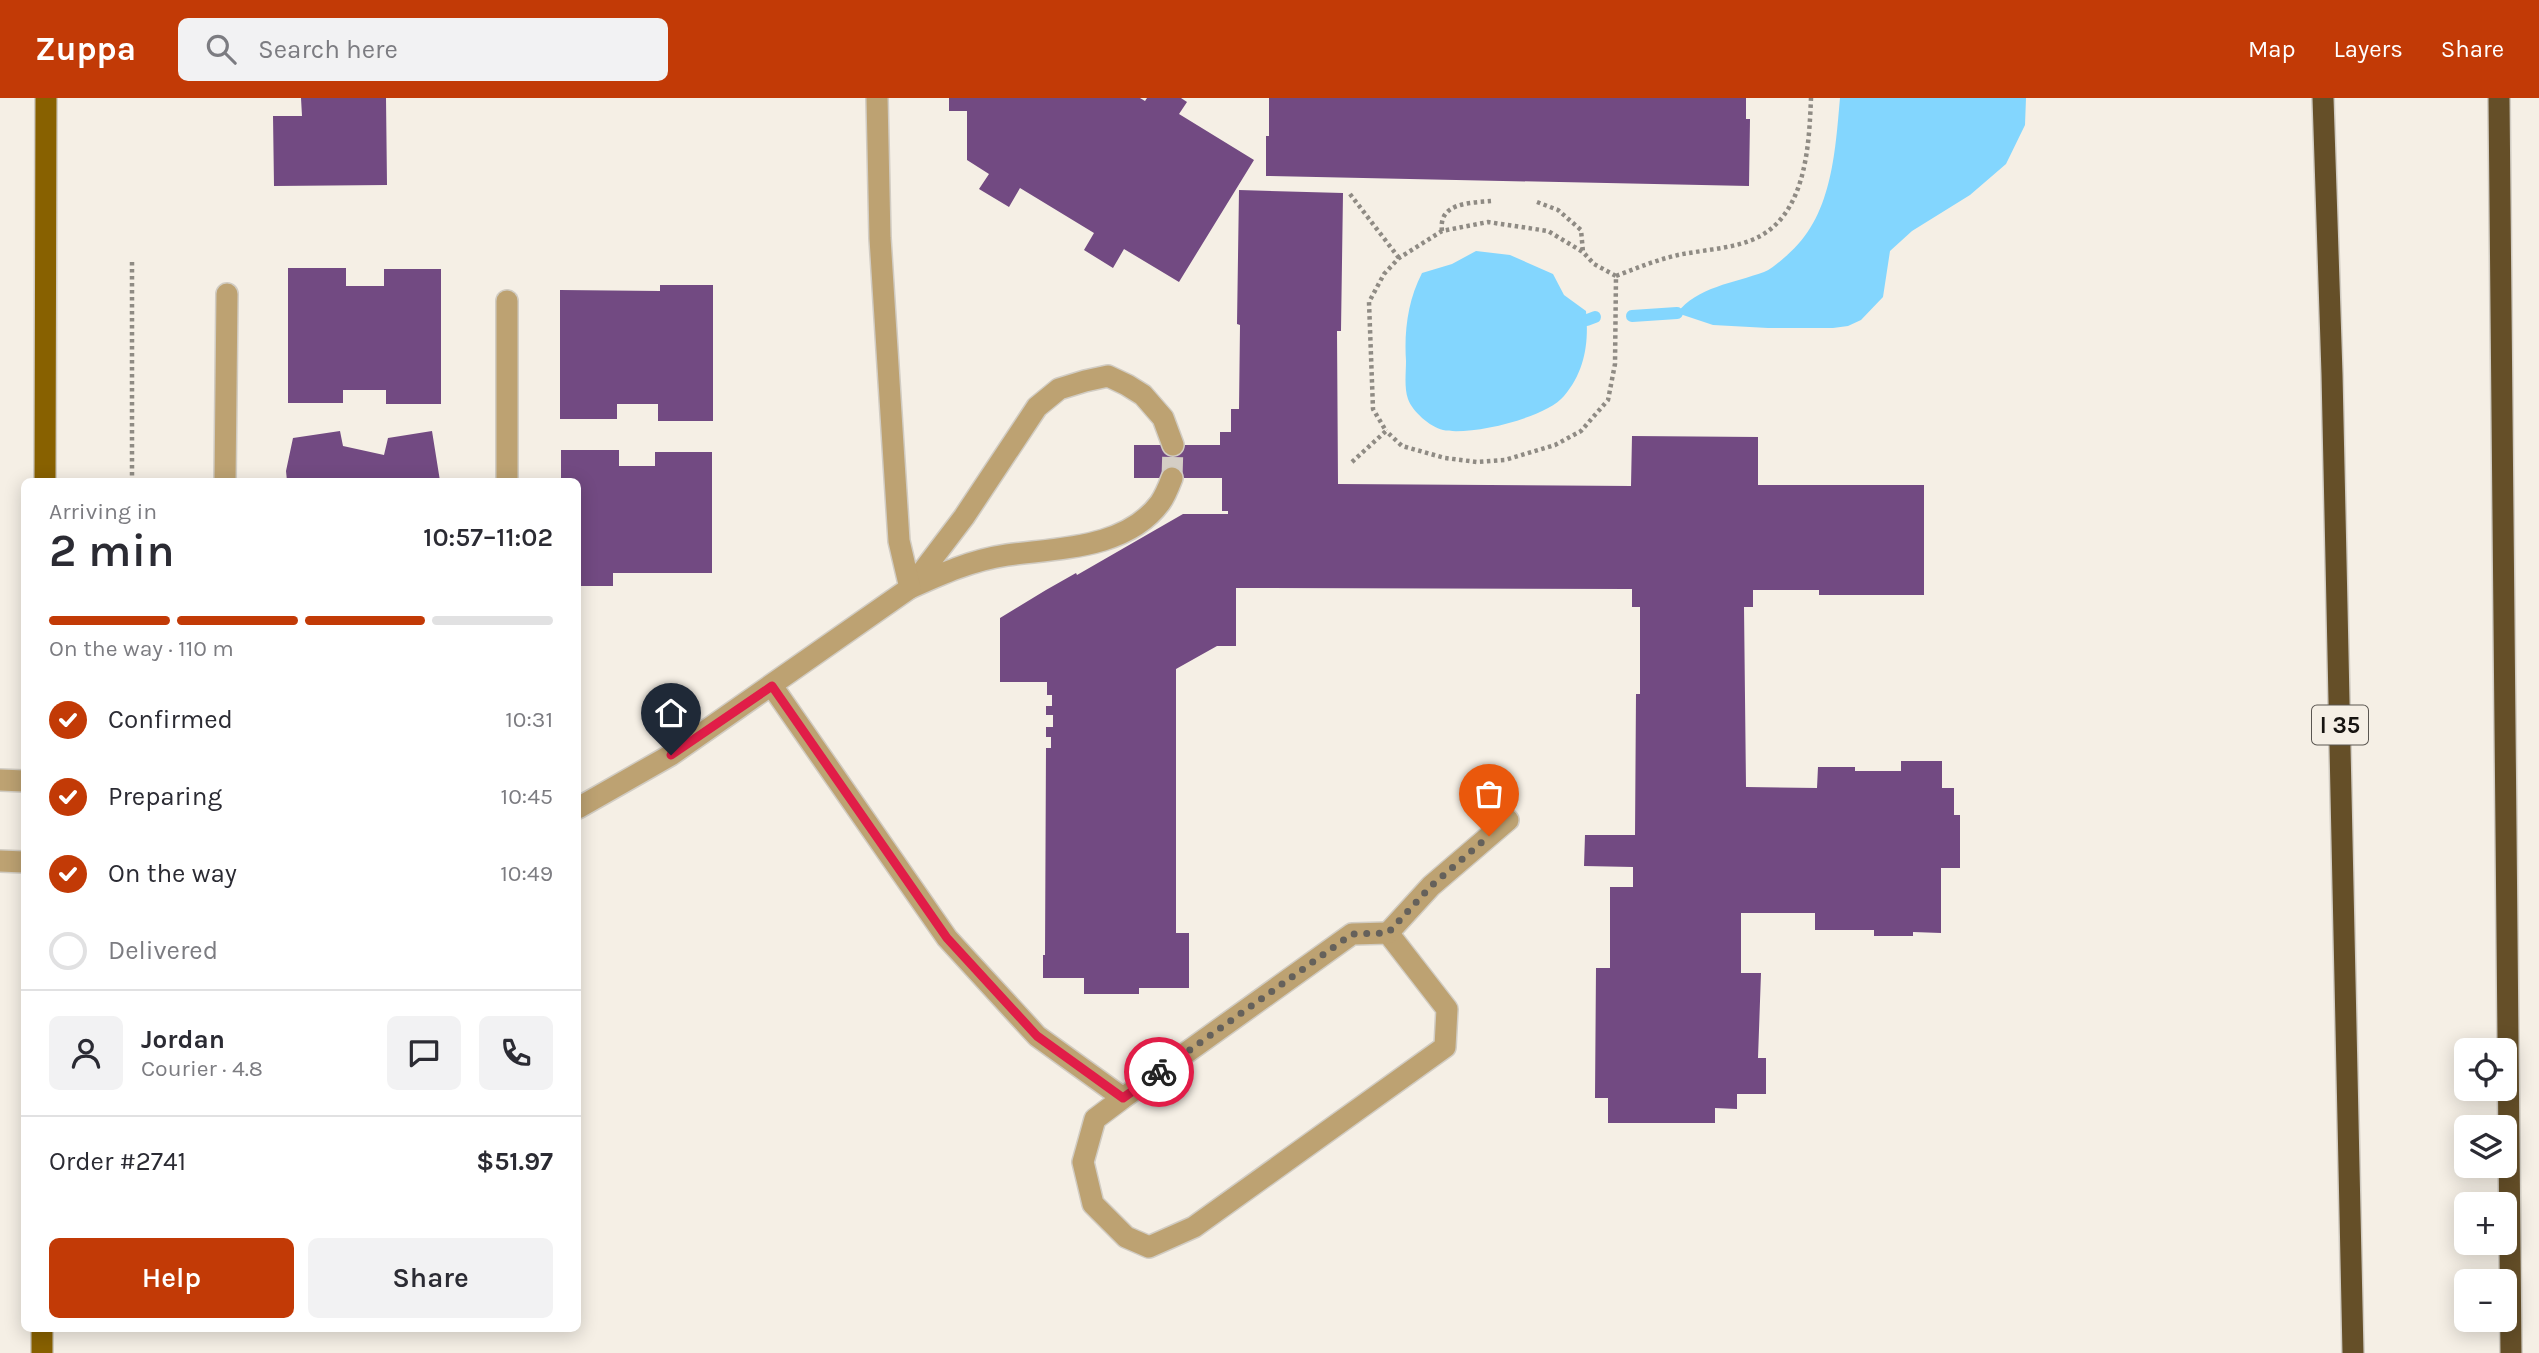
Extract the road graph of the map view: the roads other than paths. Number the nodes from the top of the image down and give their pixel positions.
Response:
1 (46, 98) edge
2 (877, 98) edge
3 (2323, 98) edge
4 (2499, 98) edge
5 (227, 294) dead end
6 (507, 301) dead end
7 (1173, 445) tunnel mouth
8 (45, 478) edge
9 (225, 478) edge
10 (507, 478) edge
11 (1172, 478) tunnel mouth
12 (910, 588) junction
13 (772, 686) junction
14 (0, 780) edge
15 (21, 781) edge
16 (581, 805) edge
17 (1508, 820) dead end
18 (0, 861) edge
19 (21, 862) edge
20 (1388, 933) junction
21 (1123, 1098) junction
22 (42, 1332) edge
23 (42, 1353) edge
24 (2353, 1353) edge
25 (2511, 1353) edge

1 - 8 main road
2 - 12 street
3 - 24 highway, I 35
4 - 25 highway
5 - 9 street
6 - 10 street
7 - 12 street
11 - 12 street
12 - 13 street
13 - 16 street
13 - 21 street
14 - 15 street
17 - 20 street
18 - 19 street
20 - 21 street
20 - 21 street
22 - 23 main road

